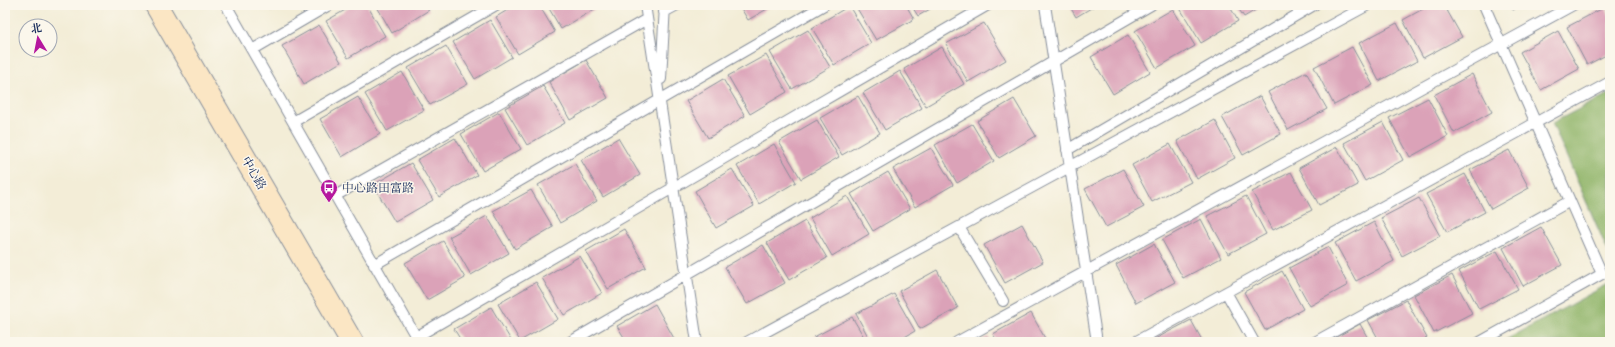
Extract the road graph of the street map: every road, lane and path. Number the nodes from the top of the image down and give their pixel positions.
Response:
1 (156, 5) edge
2 (226, 5) edge
3 (329, 5) edge
4 (496, 5) edge
5 (645, 5) edge
6 (677, 5) edge
7 (824, 5) edge
8 (988, 5) edge
9 (1045, 5) edge
10 (1152, 5) edge
11 (1314, 5) edge
12 (1368, 5) edge
13 (1484, 5) edge
14 (1573, 5) edge
15 (664, 9) edge
16 (647, 18) junction
17 (1502, 44) junction
18 (252, 50) junction
19 (1054, 62) junction
20 (1610, 82) edge
21 (659, 100) junction
22 (293, 122) junction
23 (1536, 122) junction
24 (1067, 150) junction
25 (1070, 166) junction
26 (673, 187) junction
27 (335, 196) junction
28 (1570, 201) junction
29 (959, 227) junction
30 (374, 265) junction
31 (1086, 271) junction
32 (686, 274) junction
33 (1226, 292) junction
34 (1003, 301) dead end
35 (417, 339) edge
36 (352, 342) edge
37 (570, 342) edge
38 (697, 342) edge
39 (746, 342) edge
40 (957, 342) edge
41 (1097, 342) edge
42 (1135, 342) edge
43 (1254, 342) edge
44 (1314, 342) edge
45 (1480, 342) edge

1 - 36 street, 中心路
2 - 18 lane
3 - 18 lane
4 - 22 lane
5 - 16 lane
6 - 15 lane
7 - 21 lane
8 - 26 lane
9 - 19 lane
10 - 19 lane
11 - 24 lane
12 - 25 lane
13 - 17 lane
14 - 17 lane
15 - 21 lane
16 - 21 lane
16 - 27 lane
17 - 23 lane
17 - 31 lane
18 - 22 lane
19 - 24 lane
19 - 32 lane
20 - 23 lane
21 - 26 lane
21 - 30 lane
22 - 27 lane
23 - 28 lane
23 - 33 lane
24 - 25 lane
25 - 29 lane
25 - 31 lane
26 - 32 lane
26 - 35 lane
27 - 30 lane
28 - 44 lane
28 - 45 lane
29 - 34 lane
29 - 39 lane
30 - 35 lane
31 - 40 lane
31 - 41 lane
32 - 37 lane
32 - 38 lane
33 - 42 lane
33 - 43 lane

